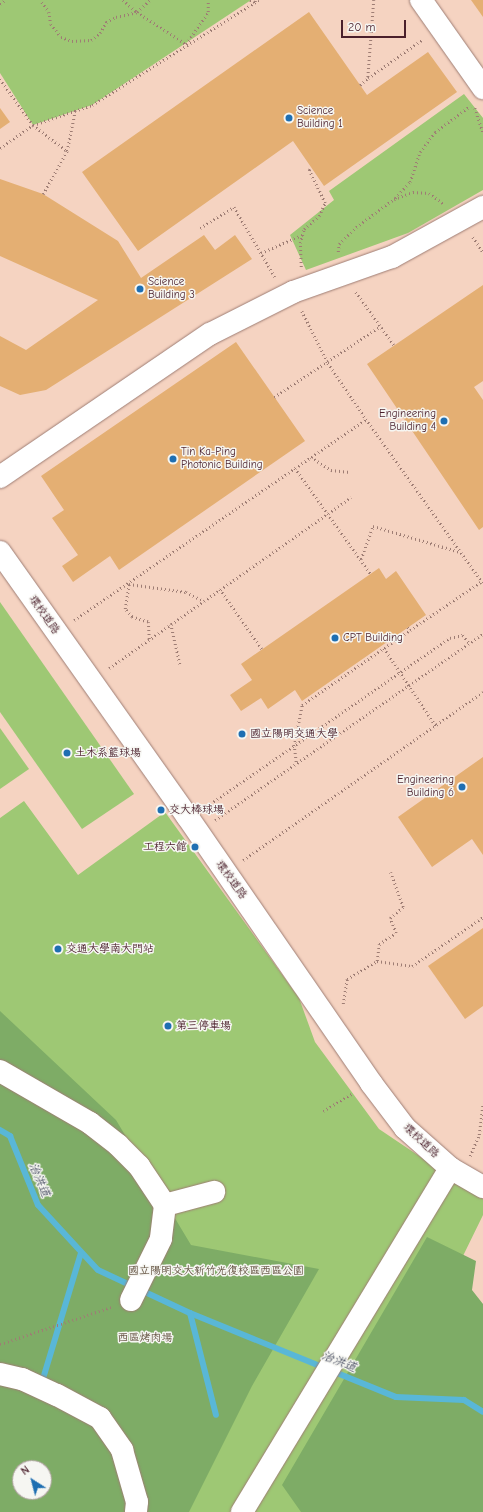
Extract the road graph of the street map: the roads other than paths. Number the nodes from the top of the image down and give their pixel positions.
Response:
1 (421, 0) edge
2 (483, 88) edge
3 (483, 207) edge
4 (0, 477) edge
5 (0, 552) edge
6 (0, 1071) edge
7 (454, 1170) junction
8 (483, 1187) edge
9 (214, 1192) dead end
10 (165, 1205) junction
11 (131, 1300) road end
12 (0, 1374) edge
13 (136, 1512) edge
14 (242, 1512) edge

1 - 2 lane
3 - 4 lane
5 - 7 lane, 環校道路
6 - 10 lane
7 - 8 lane, 環校道路
7 - 14 lane
9 - 10 lane
10 - 11 lane
12 - 13 lane

